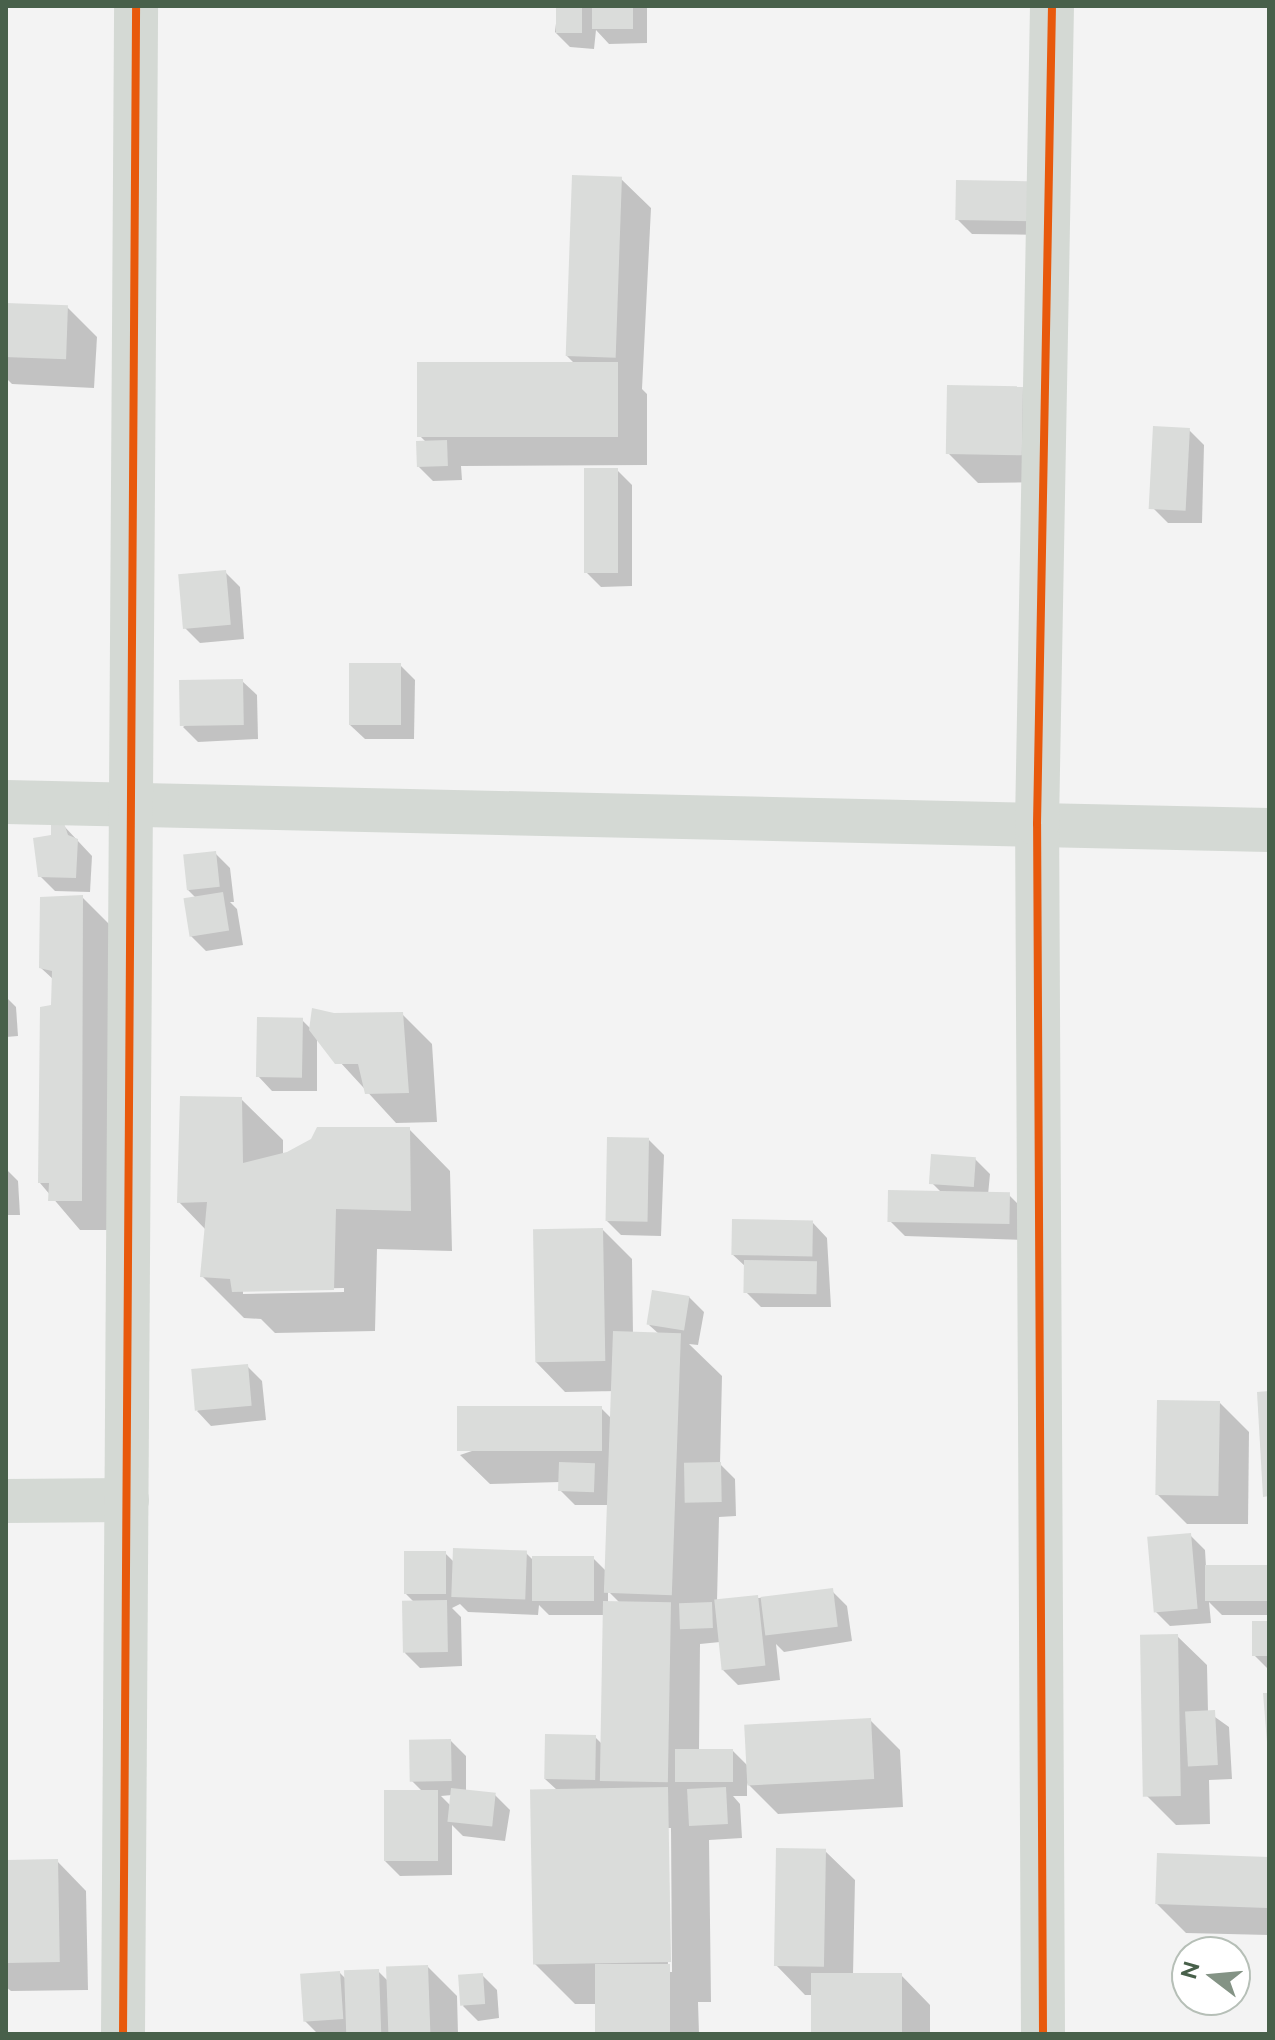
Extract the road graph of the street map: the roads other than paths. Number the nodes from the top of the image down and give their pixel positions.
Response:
1 (136, 6) edge
2 (1052, 6) edge
3 (6, 802) edge
4 (130, 805) junction
5 (1037, 824) junction
6 (1269, 830) edge
7 (127, 1500) junction
8 (6, 1501) edge
9 (123, 2034) edge
10 (1043, 2034) edge

1 - 4 street
2 - 5 street
3 - 4 street
4 - 5 street
4 - 7 street
5 - 6 street
5 - 10 street
7 - 8 street
7 - 9 street

